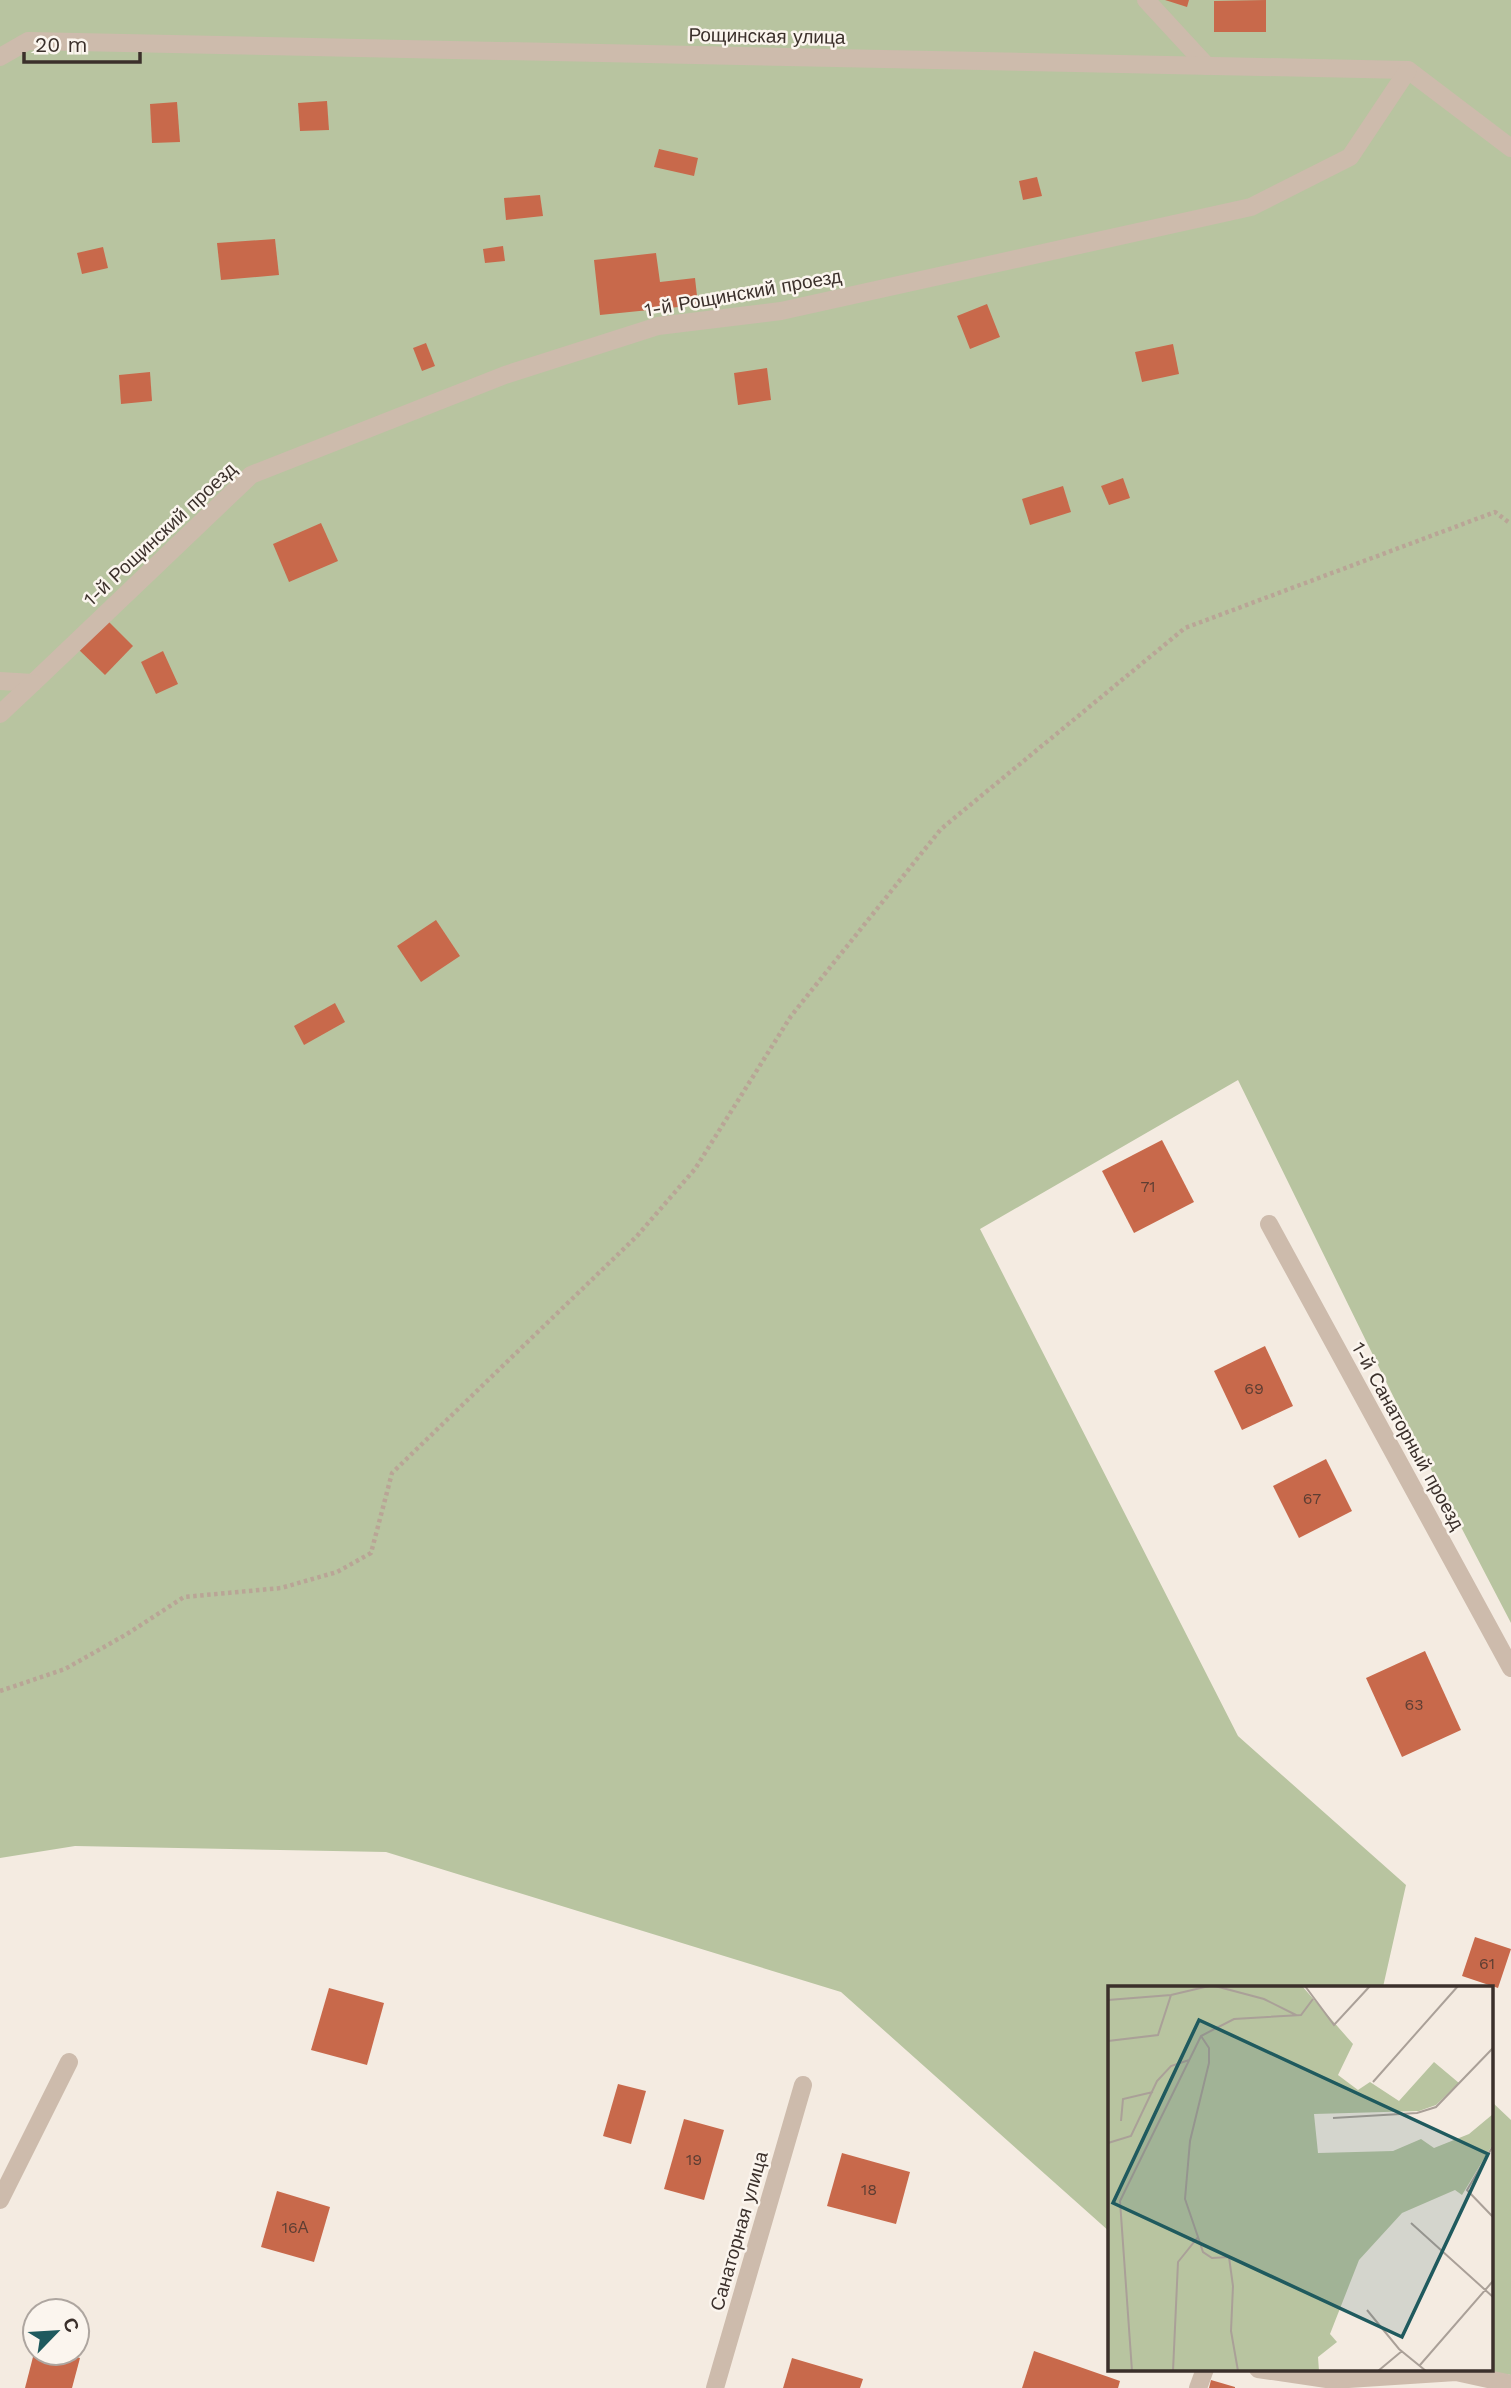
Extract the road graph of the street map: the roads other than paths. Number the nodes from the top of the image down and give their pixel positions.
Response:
1 (1146, 0) edge
2 (0, 57) edge
3 (1207, 66) junction
4 (1408, 70) junction
5 (1511, 148) edge
6 (0, 681) edge
7 (33, 683) junction
8 (0, 715) edge
9 (1269, 1224) dead end
10 (1511, 1668) edge
11 (69, 2062) dead end
12 (803, 2085) dead end
13 (0, 2200) edge
14 (1205, 2370) edge
15 (1265, 2370) edge
16 (1511, 2384) edge
17 (716, 2388) edge
18 (1198, 2388) edge

1 - 3 street
2 - 3 street, Рощинская улица
3 - 4 street, Рощинская улица
4 - 5 street
4 - 7 street, 1-й Рощинский проезд
6 - 7 street
7 - 8 street, 1-й Рощинский проезд
9 - 10 street, 1-й Санаторный проезд
11 - 13 street
12 - 17 street, Санаторная улица
14 - 18 street
15 - 16 street

